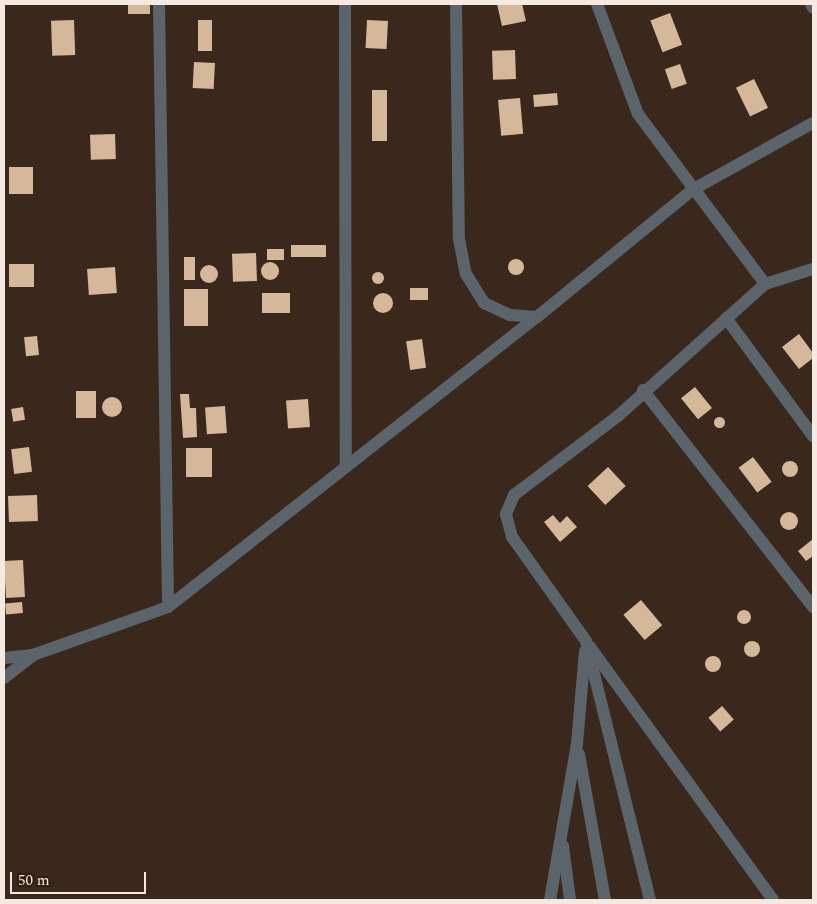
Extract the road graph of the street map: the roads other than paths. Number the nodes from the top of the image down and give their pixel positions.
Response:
1 (160, 4) edge
2 (345, 4) edge
3 (456, 4) edge
4 (597, 4) edge
5 (812, 4) edge
6 (813, 8) edge
7 (813, 123) edge
8 (692, 190) junction
9 (813, 269) edge
10 (766, 284) junction
11 (537, 317) junction
12 (726, 318) junction
13 (643, 390) junction
14 (813, 436) edge
15 (346, 464) junction
16 (168, 607) junction
17 (813, 607) edge
18 (586, 641) junction
19 (33, 655) junction
20 (4, 658) edge
21 (4, 678) edge
22 (577, 744) junction
23 (561, 834) junction
24 (550, 900) edge
25 (570, 900) edge
26 (605, 900) edge
27 (650, 900) edge
28 (773, 900) edge

1 - 16 street
2 - 15 street
3 - 11 street
4 - 8 street
5 - 6 street
7 - 8 street
8 - 10 street
8 - 11 street
9 - 10 street
10 - 12 street
11 - 15 street
12 - 13 street
12 - 14 street
13 - 17 street
13 - 18 street
15 - 16 street
16 - 19 street
18 - 22 street
18 - 27 street
18 - 28 street
19 - 20 street
19 - 21 street
22 - 23 street
22 - 26 street
23 - 24 street
23 - 25 street

